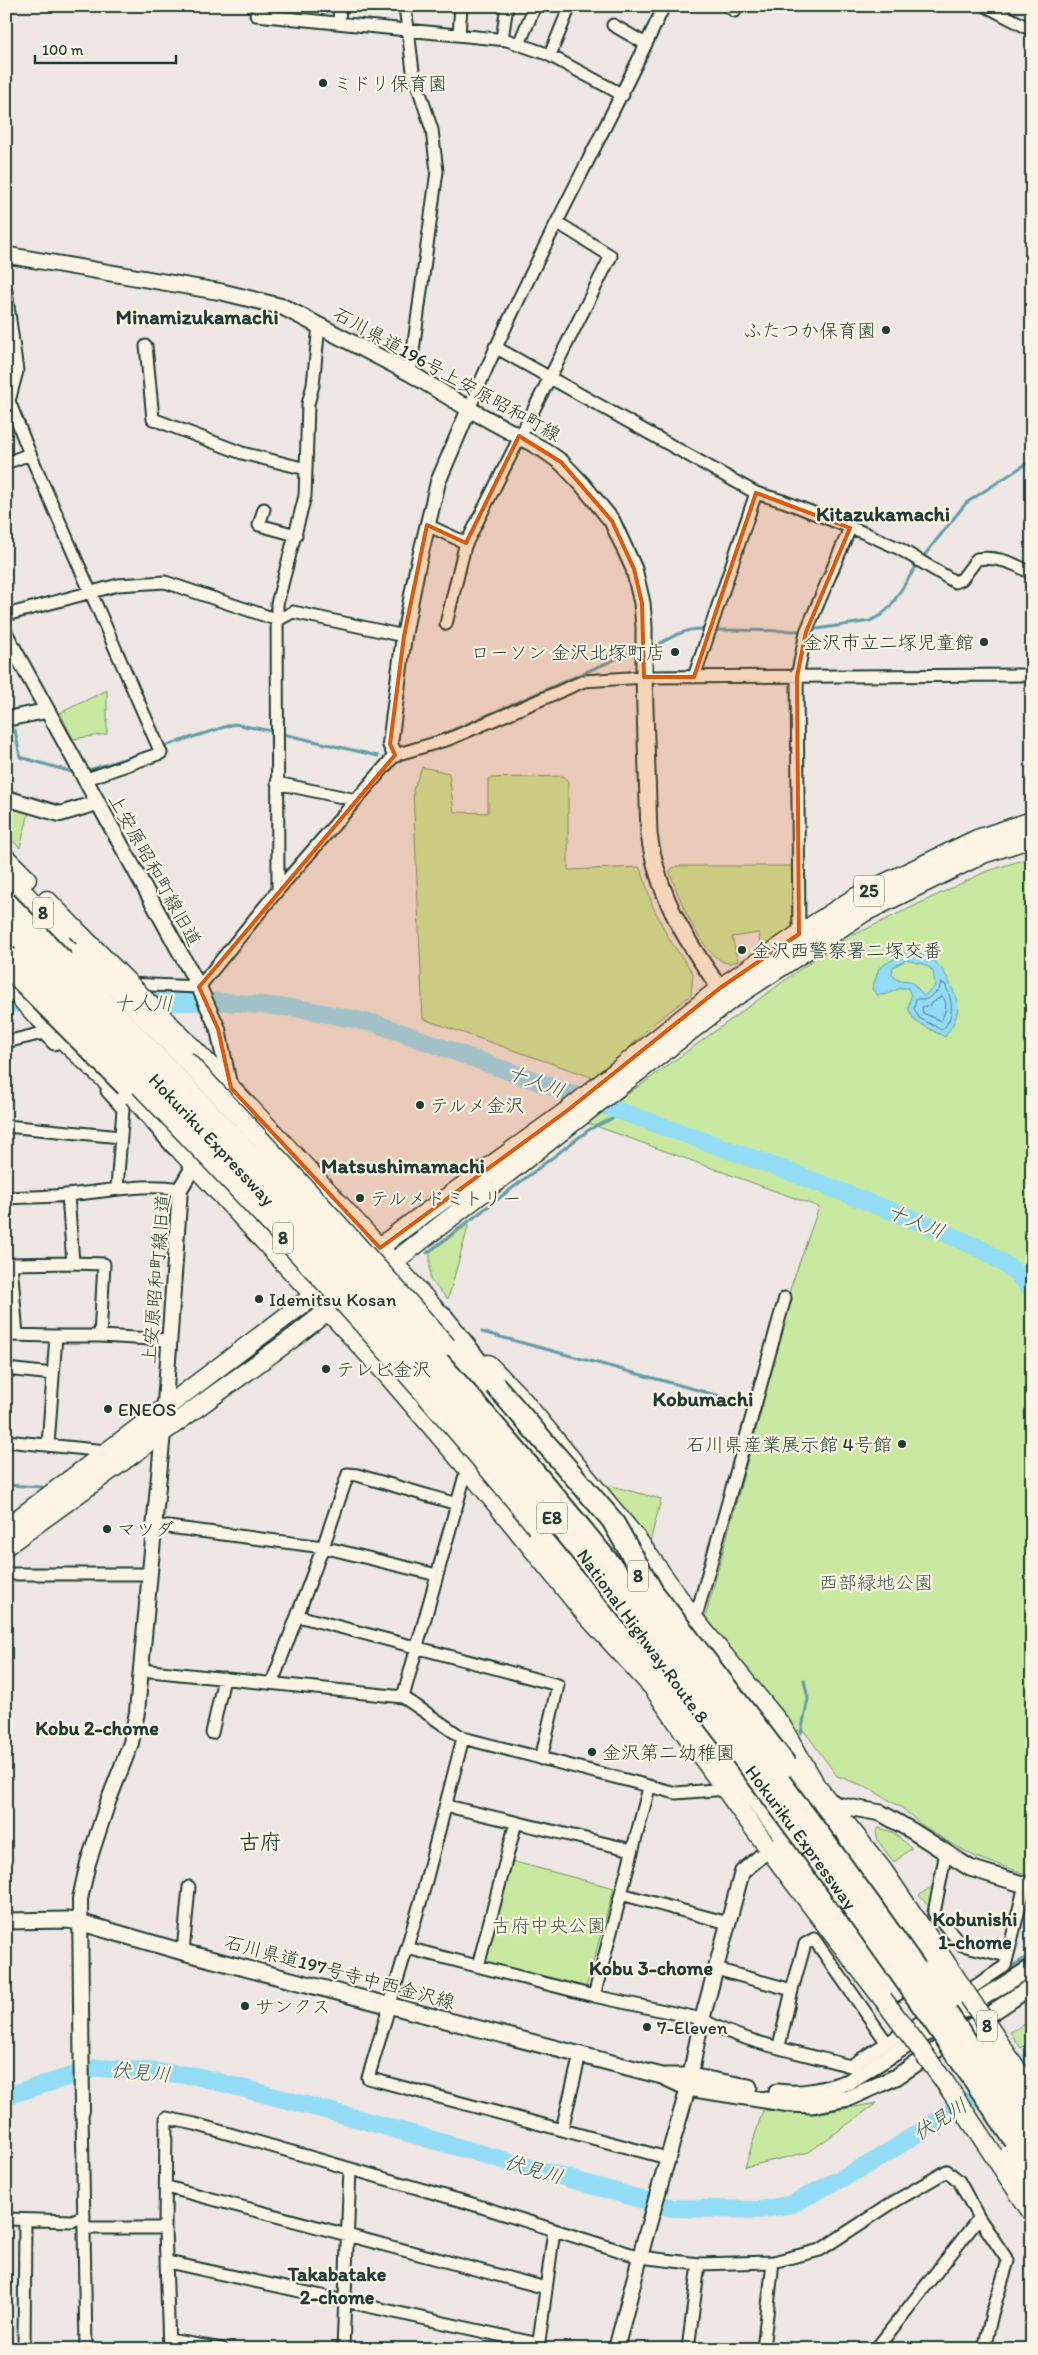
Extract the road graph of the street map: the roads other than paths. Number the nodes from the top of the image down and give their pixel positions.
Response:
1 (292, 6) edge
2 (340, 6) edge
3 (405, 6) edge
4 (461, 6) edge
5 (507, 6) edge
6 (535, 6) edge
7 (570, 6) edge
8 (664, 6) edge
9 (986, 6) edge
10 (256, 15) dead end
11 (291, 18) junction
12 (339, 24) junction
13 (613, 26) dead end
14 (406, 30) junction
15 (1032, 30) edge
16 (459, 35) junction
17 (502, 39) junction
18 (520, 44) junction
19 (646, 44) junction
20 (550, 56) junction
21 (623, 95) junction
22 (558, 223) junction
23 (6, 255) edge
24 (6, 291) edge
25 (319, 325) junction
26 (146, 346) dead end
27 (495, 347) junction
28 (410, 373) junction
29 (551, 378) junction
30 (9, 390) edge
31 (469, 409) junction
32 (519, 436) junction
33 (30, 454) junction
34 (6, 463) edge
35 (306, 469) junction
36 (756, 493) junction
37 (264, 509) dead end
38 (427, 525) junction
39 (850, 528) junction
40 (296, 535) junction
41 (466, 543) junction
42 (1032, 574) edge
43 (90, 592) junction
44 (6, 614) edge
45 (278, 620) junction
46 (446, 624) dead end
47 (6, 635) edge
48 (404, 636) junction
49 (1032, 675) edge
50 (644, 677) junction
51 (694, 677) junction
52 (797, 677) junction
53 (46, 711) junction
54 (6, 719) edge
55 (395, 755) junction
56 (84, 780) junction
57 (277, 783) junction
58 (6, 798) edge
59 (356, 800) junction
60 (97, 803) junction
61 (1032, 821) edge
62 (1032, 838) edge
63 (6, 858) edge
64 (6, 874) edge
65 (278, 890) junction
66 (6, 902) edge
67 (6, 924) edge
68 (799, 934) junction
69 (10, 957) edge
70 (8, 983) edge
71 (199, 987) junction
72 (725, 995) junction
73 (47, 1030) junction
74 (6, 1042) edge
75 (231, 1088) junction
76 (575, 1112) junction
77 (6, 1126) edge
78 (121, 1137) junction
79 (176, 1145) junction
80 (195, 1165) junction
81 (117, 1188) junction
82 (180, 1190) junction
83 (68, 1195) junction
84 (6, 1198) edge
85 (380, 1248) junction
86 (73, 1263) junction
87 (393, 1263) junction
88 (314, 1295) junction
89 (785, 1298) dead end
90 (328, 1310) junction
91 (443, 1318) junction
92 (12, 1335) edge
93 (56, 1336) junction
94 (100, 1336) junction
95 (169, 1340) junction
96 (6, 1369) edge
97 (53, 1374) junction
98 (165, 1409) junction
99 (163, 1432) junction
100 (6, 1441) edge
101 (48, 1445) junction
102 (106, 1451) junction
103 (467, 1468) junction
104 (457, 1504) junction
105 (153, 1525) junction
106 (6, 1528) edge
107 (6, 1546) edge
108 (323, 1547) junction
109 (6, 1574) edge
110 (148, 1574) junction
111 (437, 1575) junction
112 (584, 1587) junction
113 (298, 1616) junction
114 (695, 1620) junction
115 (417, 1648) junction
116 (142, 1670) junction
117 (224, 1678) junction
118 (272, 1683) junction
119 (656, 1691) junction
120 (403, 1697) junction
121 (212, 1733) dead end
122 (463, 1738) junction
123 (541, 1759) junction
124 (813, 1780) junction
125 (649, 1788) junction
126 (727, 1789) junction
127 (831, 1804) junction
128 (447, 1806) junction
129 (516, 1822) junction
130 (632, 1850) junction
131 (768, 1850) junction
132 (946, 1852) junction
133 (807, 1870) junction
134 (870, 1875) junction
135 (1029, 1886) edge
136 (189, 1887) dead end
137 (621, 1894) junction
138 (6, 1921) edge
139 (79, 1922) junction
140 (728, 1923) junction
141 (407, 1948) junction
142 (183, 1952) junction
143 (1007, 1956) junction
144 (938, 1964) junction
145 (478, 1966) junction
146 (1032, 1967) edge
147 (716, 1969) junction
148 (1032, 1986) edge
149 (792, 1990) junction
150 (889, 1995) junction
151 (594, 1996) junction
152 (389, 2006) junction
153 (702, 2019) junction
154 (887, 2043) junction
155 (779, 2046) junction
156 (580, 2055) junction
157 (689, 2082) junction
158 (1032, 2092) edge
159 (82, 2111) joint
160 (1032, 2112) edge
161 (562, 2128) junction
162 (1032, 2138) edge
163 (666, 2163) junction
164 (1032, 2166) edge
165 (350, 2169) junction
166 (166, 2187) junction
167 (1032, 2190) edge
168 (1032, 2213) edge
169 (84, 2216) junction
170 (980, 2218) junction
171 (6, 2219) edge
172 (25, 2220) junction
173 (84, 2228) junction
174 (165, 2228) junction
175 (554, 2230) junction
176 (347, 2236) junction
177 (640, 2257) junction
178 (168, 2262) junction
179 (773, 2262) junction
180 (699, 2264) junction
181 (546, 2288) junction
182 (345, 2301) junction
183 (169, 2344) edge
184 (539, 2346) edge
185 (24, 2349) edge
186 (86, 2349) edge
187 (222, 2349) edge
188 (343, 2349) edge
189 (616, 2349) edge
190 (688, 2349) edge
191 (762, 2349) edge
192 (876, 2349) edge
193 (984, 2349) edge

1 - 11 street
2 - 12 street
3 - 14 street
4 - 16 street
5 - 17 street
6 - 18 street
7 - 20 street
8 - 19 street
9 - 15 street
10 - 11 street
11 - 12 street
12 - 14 street
13 - 19 street
14 - 16 street
14 - 28 street
16 - 17 street
17 - 18 street
18 - 20 street
19 - 21 street
20 - 21 street
21 - 22 street
22 - 27 street
22 - 29 street
23 - 25 main road, 石川県道196号上安原昭和町線
24 - 30 street
25 - 28 main road, 石川県道196号上安原昭和町線
25 - 35 street
26 - 35 street
27 - 29 street
27 - 31 street
28 - 31 main road, 石川県道196号上安原昭和町線
29 - 32 street
29 - 36 street
30 - 33 street
31 - 32 main road, 石川県道196号上安原昭和町線
31 - 38 street
32 - 41 street
32 - 50 main road, 石川県道196号上安原昭和町線
33 - 34 street
33 - 43 street
35 - 40 street
36 - 39 street
36 - 51 street
37 - 40 street
38 - 41 street
38 - 48 street
39 - 42 street
39 - 52 street
40 - 45 street
41 - 46 street
43 - 44 street
43 - 45 street
43 - 56 street
45 - 48 street
45 - 57 street
47 - 53 street, 上安原昭和町線旧道
48 - 55 street
49 - 52 street
50 - 51 street
50 - 55 street
50 - 72 main road, 石川県道196号上安原昭和町線
51 - 52 street
52 - 68 street
53 - 54 street
53 - 56 street, 上安原昭和町線旧道
55 - 59 street
56 - 60 street, 上安原昭和町線旧道
57 - 59 street
57 - 65 street
58 - 60 street
59 - 65 street
60 - 71 street, 上安原昭和町線旧道
61 - 68 main road, 25
62 - 72 main road, 25
63 - 75 main road, bridge
64 - 124 main road, National Highway Route 8 / 8, bridge
65 - 71 street
66 - 162 highway, Hokuriku Expressway / E8, bridge
67 - 164 highway, Hokuriku Expressway / E8, bridge
68 - 72 main road, 25
69 - 79 highway, bridge
69 - 112 main road, National Highway Route 8 / 8, bridge
70 - 71 street
70 - 73 main road, 8
71 - 75 street, 上安原昭和町線旧道
72 - 76 main road, 25
73 - 74 street
73 - 78 street
73 - 79 main road, 8
75 - 80 street, 上安原昭和町線旧道
75 - 85 main road
76 - 85 main road, 25
76 - 87 main road, 25
77 - 78 street
78 - 81 street
79 - 80 main road, 8
80 - 82 street, 上安原昭和町線旧道
80 - 88 main road, 8
81 - 82 street
81 - 83 street
82 - 95 street, 上安原昭和町線旧道
83 - 84 street
83 - 86 street
85 - 87 main road
85 - 88 main road, 25
86 - 92 street
86 - 94 street
87 - 90 main road, 25
87 - 91 main road
88 - 90 main road, 8
88 - 98 main road, 25
89 - 114 street
90 - 99 main road, 25
90 - 103 main road, 8
91 - 114 main road
91 - 134 highway, bridge
92 - 93 street
93 - 94 street
93 - 97 street
94 - 95 street
95 - 98 street, 上安原昭和町線旧道
96 - 97 street
97 - 101 street
98 - 99 street, 上安原昭和町線旧道
98 - 102 main road, 25
99 - 105 street, 上安原昭和町線旧道
99 - 107 main road, 25
100 - 101 street
101 - 102 street
102 - 106 main road, 25
103 - 104 street
103 - 119 main road, 8
104 - 108 street
104 - 111 street
105 - 108 street
105 - 110 street, 上安原昭和町線旧道
108 - 111 street
108 - 113 street
109 - 110 street
110 - 116 street, 上安原昭和町線旧道
111 - 115 street
112 - 119 main road, National Highway Route 8 / 8
112 - 133 highway
113 - 115 street
113 - 118 street
114 - 124 main road
115 - 120 street
115 - 123 street
116 - 117 street
116 - 139 street, 上安原昭和町線旧道
117 - 118 street
117 - 121 street
118 - 120 street
119 - 126 main road, National Highway Route 8 / 8
120 - 122 street
122 - 123 street
122 - 128 street
123 - 125 street
124 - 127 main road, National Highway Route 8 / 8
125 - 126 street
125 - 130 street
126 - 131 main road, National Highway Route 8 / 8
127 - 132 main road
127 - 134 highway
127 - 144 main road, National Highway Route 8 / 8
128 - 129 street
128 - 141 street
129 - 130 street
129 - 145 street
130 - 137 street
131 - 133 highway
131 - 140 street
131 - 150 main road, National Highway Route 8 / 8
132 - 135 main road
132 - 143 street
133 - 150 highway
134 - 144 highway
135 - 143 street
136 - 142 street
137 - 140 street
137 - 151 street
138 - 139 main road, 石川県道197号寺中西金沢線
139 - 142 main road, 石川県道197号寺中西金沢線
139 - 159 street, 上安原昭和町線旧道
140 - 147 street
141 - 145 street
141 - 152 street
142 - 152 main road, 石川県道197号寺中西金沢線
143 - 154 street
144 - 158 main road, National Highway Route 8 / 8, bridge
144 - 160 highway, bridge
145 - 151 street
146 - 157 main road, 石川県道197号寺中西金沢線
147 - 149 street
147 - 153 street
148 - 157 main road, 石川県道197号寺中西金沢線
149 - 154 street
149 - 155 street
150 - 167 highway, bridge
150 - 168 main road, National Highway Route 8 / 8, bridge
151 - 153 street
152 - 156 main road, 石川県道197号寺中西金沢線
152 - 161 street
153 - 155 street
153 - 157 street
154 - 155 street
156 - 157 main road, 石川県道197号寺中西金沢線
156 - 161 street
157 - 163 street
159 - 169 street
161 - 163 street
163 - 177 street
165 - 166 street
165 - 175 street
165 - 176 street
166 - 174 street
166 - 176 street
169 - 172 street
169 - 173 street
170 - 179 street
170 - 192 street
170 - 193 street
171 - 172 street
172 - 185 street
173 - 174 street
173 - 186 street
174 - 178 street
175 - 177 street
175 - 181 street
176 - 181 street
176 - 182 street
177 - 180 street
177 - 189 street
178 - 182 street
178 - 183 street
179 - 180 street
179 - 191 street
180 - 190 street
181 - 184 street
182 - 184 street
182 - 188 street
183 - 187 street

